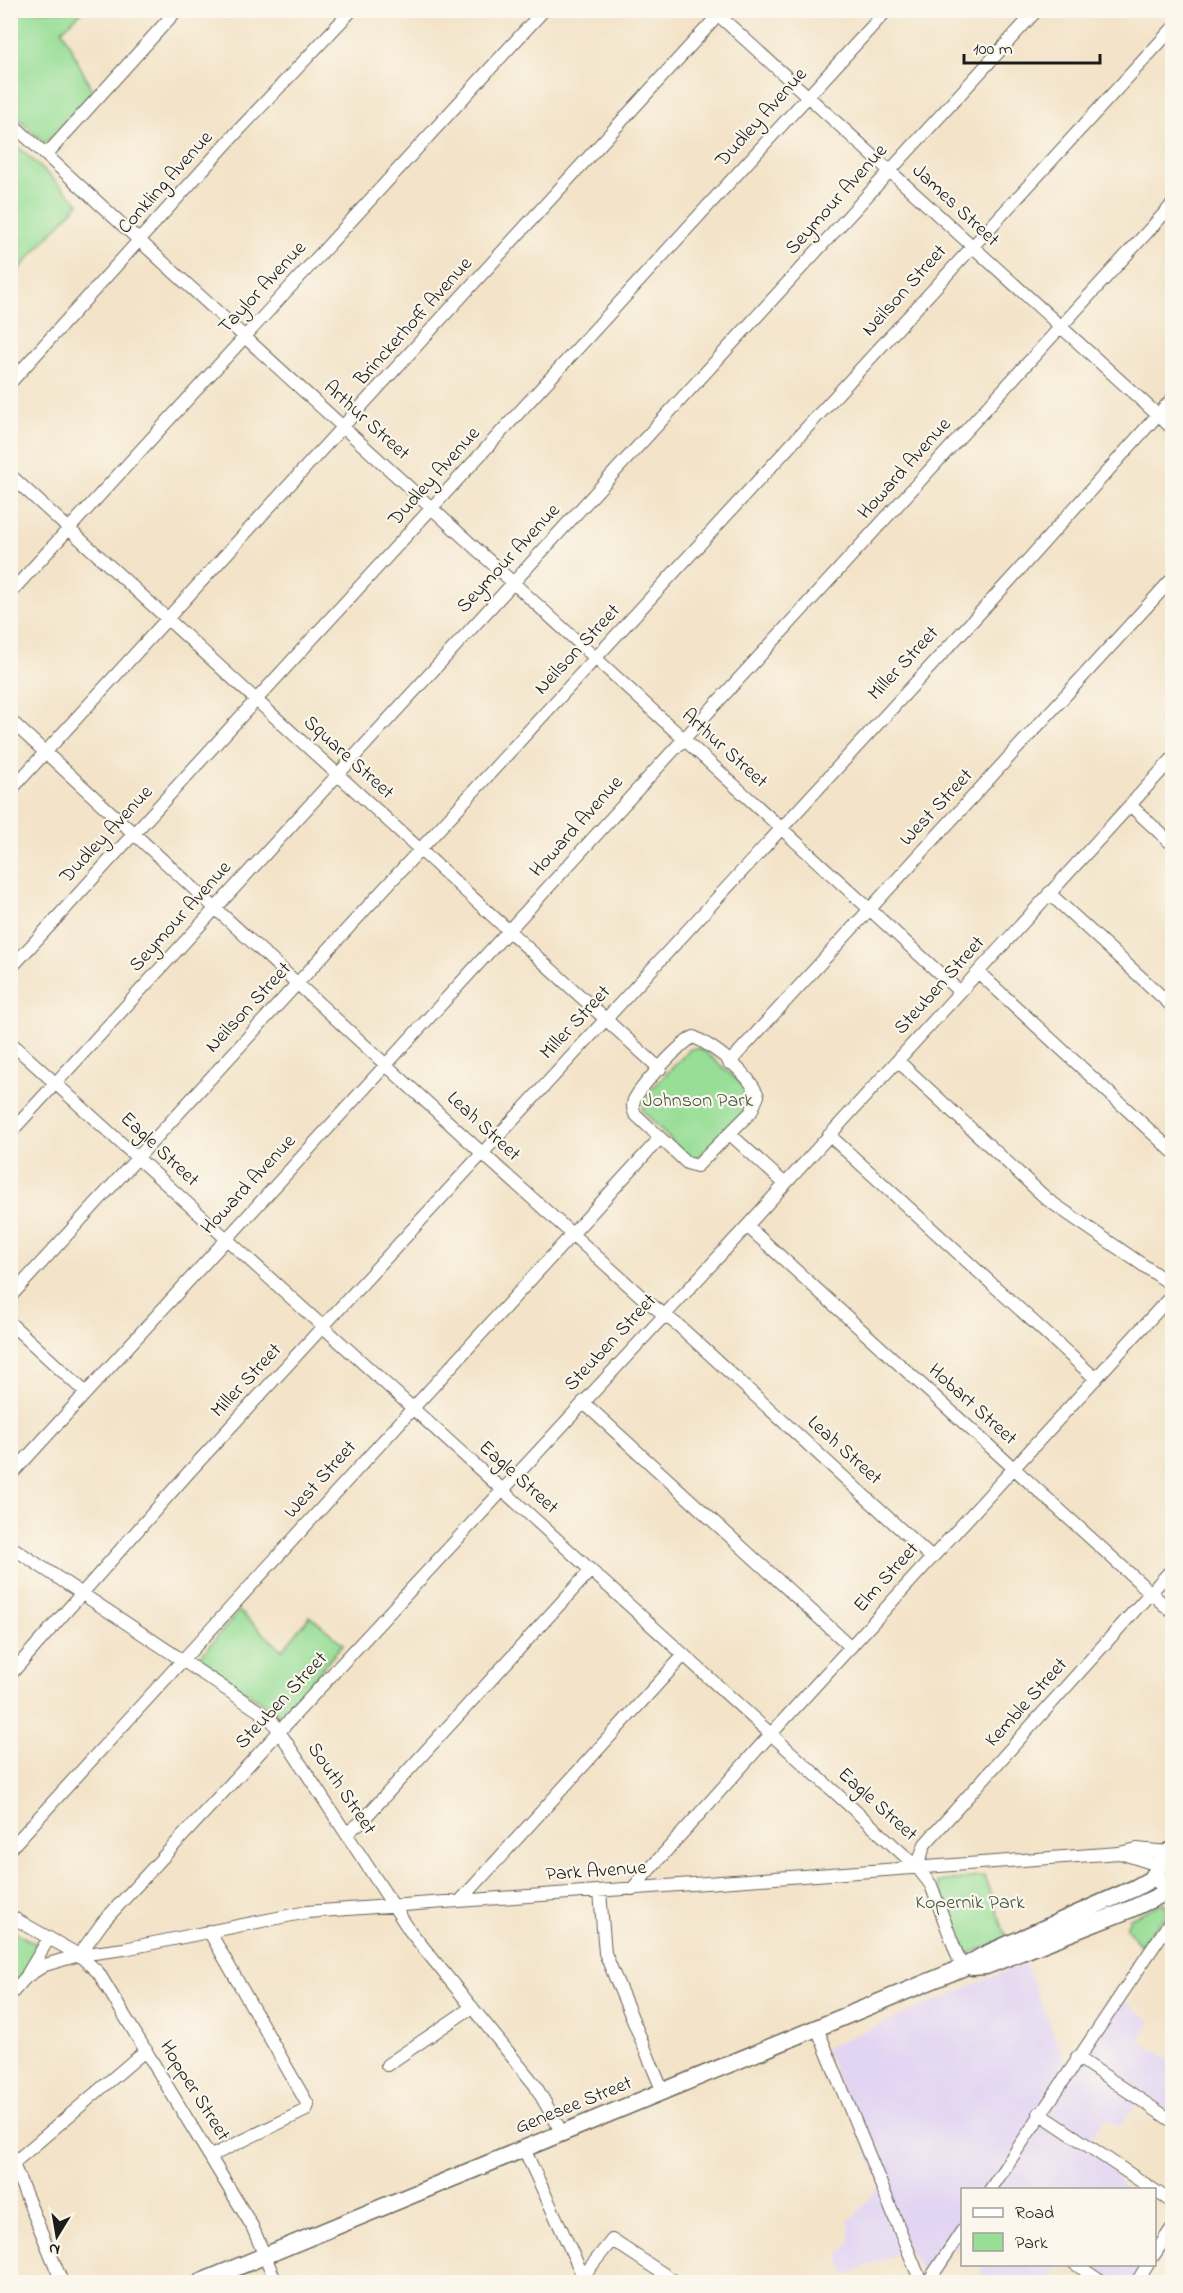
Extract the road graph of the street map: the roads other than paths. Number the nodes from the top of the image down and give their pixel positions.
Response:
1 (177, 10) edge
2 (352, 10) edge
3 (544, 10) edge
4 (887, 10) edge
5 (1037, 10) edge
6 (718, 12) edge
7 (1173, 29) edge
8 (807, 97) junction
9 (10, 122) edge
10 (46, 155) junction
11 (889, 172) junction
12 (1173, 205) edge
13 (140, 241) junction
14 (971, 247) junction
15 (1060, 327) junction
16 (244, 336) junction
17 (10, 383) edge
18 (1173, 399) edge
19 (1157, 416) junction
20 (344, 428) junction
21 (1173, 428) edge
22 (10, 474) edge
23 (433, 508) junction
24 (70, 528) junction
25 (1173, 579) edge
26 (513, 583) junction
27 (10, 593) edge
28 (168, 619) junction
29 (596, 659) junction
30 (257, 701) junction
31 (10, 720) edge
32 (683, 739) junction
33 (45, 753) junction
34 (1173, 759) edge
35 (338, 775) junction
36 (10, 791) edge
37 (1130, 805) junction
38 (782, 828) junction
39 (135, 834) junction
40 (1173, 844) edge
41 (420, 850) junction
42 (1049, 893) junction
43 (216, 908) junction
44 (870, 909) junction
45 (508, 931) junction
46 (10, 969) edge
47 (978, 972) junction
48 (298, 983) junction
49 (960, 992) junction
50 (1173, 1006) edge
51 (606, 1019) junction
52 (10, 1042) edge
53 (898, 1061) junction
54 (729, 1063) junction
55 (387, 1065) junction
56 (660, 1069) junction
57 (56, 1083) junction
58 (10, 1133) edge
59 (730, 1134) junction
60 (829, 1135) junction
61 (660, 1138) junction
62 (1173, 1151) edge
63 (482, 1153) junction
64 (138, 1157) junction
65 (784, 1184) junction
66 (747, 1226) junction
67 (572, 1234) junction
68 (226, 1239) junction
69 (1173, 1285) edge
70 (1173, 1295) edge
71 (10, 1297) edge
72 (664, 1315) junction
73 (10, 1323) edge
74 (323, 1327) junction
75 (1096, 1380) junction
76 (86, 1393) junction
77 (583, 1402) junction
78 (412, 1409) junction
79 (1014, 1469) junction
80 (10, 1476) edge
81 (502, 1490) junction
82 (10, 1546) edge
83 (932, 1558) junction
84 (1173, 1569) edge
85 (591, 1570) junction
86 (81, 1593) junction
87 (1152, 1594) junction
88 (1173, 1612) edge
89 (851, 1647) junction
90 (684, 1655) junction
91 (183, 1661) junction
92 (10, 1675) edge
93 (280, 1732) junction
94 (770, 1735) junction
95 (347, 1833) junction
96 (10, 1849) edge
97 (1171, 1850) edge
98 (1119, 1853) junction
99 (917, 1867) junction
100 (1157, 1868) junction
101 (632, 1889) junction
102 (600, 1892) junction
103 (1172, 1892) edge
104 (461, 1900) junction
105 (394, 1905) junction
106 (10, 1916) edge
107 (1173, 1919) edge
108 (209, 1931) junction
109 (1168, 1935) edge
110 (50, 1938) junction
111 (79, 1955) junction
112 (962, 1968) junction
113 (26, 1977) junction
114 (10, 1995) edge
115 (472, 2007) junction
116 (817, 2028) junction
117 (146, 2050) junction
118 (1077, 2057) junction
119 (387, 2065) dead end
120 (663, 2092) junction
121 (1039, 2113) junction
122 (1173, 2121) edge
123 (562, 2133) junction
124 (524, 2149) junction
125 (211, 2156) junction
126 (12, 2165) edge
127 (991, 2188) edge
128 (1151, 2188) edge
129 (1156, 2191) edge
130 (1173, 2202) edge
131 (1173, 2228) edge
132 (961, 2234) edge
133 (1156, 2254) edge
134 (265, 2256) junction
135 (1076, 2266) edge
136 (1147, 2266) edge
137 (581, 2279) edge
138 (62, 2283) edge
139 (201, 2283) edge
140 (276, 2283) edge
141 (675, 2283) edge
142 (921, 2283) edge
143 (928, 2283) edge
144 (1102, 2283) edge
145 (1137, 2283) edge

1 - 10 street
2 - 13 street, Conkling Avenue
3 - 16 street, Taylor Avenue
4 - 8 street, Dudley Avenue
5 - 11 street, Seymour Avenue
6 - 8 street, James Street
6 - 20 street, Brinckerhoff Avenue
7 - 14 street, Neilson Street
8 - 11 street, James Street
8 - 23 street, Dudley Avenue
9 - 10 street, Arthur Street
10 - 13 street, Arthur Street
11 - 14 street, James Street
11 - 26 street, Seymour Avenue
12 - 15 street, Howard Avenue
13 - 16 street, Arthur Street
13 - 17 street, Conkling Avenue
14 - 15 street, James Street
14 - 29 street, Neilson Street
15 - 19 street, James Street
15 - 32 street, Howard Avenue
16 - 20 street, Arthur Street
16 - 24 street, Taylor Avenue
18 - 19 street, Miller Street
19 - 21 street, James Street
19 - 38 street, Miller Street
20 - 23 street, Arthur Street
20 - 28 street, Brinckerhoff Avenue
22 - 24 street, Square Street
23 - 26 street, Arthur Street
23 - 30 street, Dudley Avenue
24 - 27 street, Taylor Avenue
24 - 28 street, Square Street
25 - 44 street, West Street
26 - 29 street, Arthur Street
26 - 35 street, Seymour Avenue
28 - 30 street, Square Street
28 - 33 street, Brinckerhoff Avenue
29 - 32 street, Arthur Street
29 - 41 street, Neilson Street
30 - 35 street, Square Street
30 - 39 street, Dudley Avenue
31 - 33 street, Leah Street
32 - 38 street, Arthur Street
32 - 45 street, Howard Avenue
33 - 36 street, Brinckerhoff Avenue
33 - 39 street, Leah Street
34 - 37 street, Steuben Street
35 - 41 street, Square Street
35 - 43 street, Seymour Avenue
37 - 40 street
37 - 42 street, Steuben Street
38 - 44 street, Arthur Street
38 - 51 street, Miller Street
39 - 43 street, Leah Street
39 - 46 street, Dudley Avenue
41 - 45 street, Square Street
41 - 48 street, Neilson Street
42 - 47 street, Steuben Street
42 - 50 street
43 - 48 street, Leah Street
43 - 57 street, Seymour Avenue
44 - 49 street, Arthur Street
44 - 54 street, West Street
45 - 51 street, Square Street
45 - 55 street, Howard Avenue
47 - 49 street, Steuben Street
47 - 62 street
48 - 55 street, Leah Street
48 - 64 street, Neilson Street
49 - 53 street, Steuben Street
51 - 56 street, Square Street
51 - 63 street, Miller Street
52 - 57 street, Eagle Street
53 - 60 street, Steuben Street
53 - 69 street
54 - 56 street
54 - 59 street
55 - 63 street, Leah Street
55 - 68 street, Howard Avenue
56 - 61 street
57 - 58 street, Seymour Avenue
57 - 64 street, Eagle Street
59 - 61 street
59 - 65 street
60 - 65 street, Steuben Street
60 - 75 street
61 - 67 street, West Street
63 - 67 street, Leah Street
63 - 74 street, Miller Street
64 - 68 street, Eagle Street
64 - 71 street, Neilson Street
65 - 66 street, Steuben Street
66 - 72 street, Steuben Street
66 - 79 street, Hobart Street
67 - 72 street, Leah Street
67 - 78 street, West Street
68 - 74 street, Eagle Street
68 - 76 street, Howard Avenue
70 - 75 street, Elm Street
72 - 77 street, Steuben Street
72 - 83 street, Leah Street
73 - 76 street
74 - 78 street, Eagle Street
74 - 86 street, Miller Street
75 - 79 street, Elm Street
76 - 80 street, Howard Avenue
77 - 81 street, Steuben Street
77 - 89 street
78 - 81 street, Eagle Street
78 - 91 street, West Street
79 - 83 street, Elm Street
79 - 87 street, Hobart Street
81 - 85 street, Eagle Street
81 - 93 street, Steuben Street
82 - 86 street, South Street
83 - 89 street, Elm Street
84 - 87 street, Kemble Street
85 - 90 street, Eagle Street
85 - 95 street
86 - 91 street, South Street
86 - 92 street, Miller Street
87 - 88 street, Hobart Street
87 - 99 street, Kemble Street
89 - 94 street, Elm Street
90 - 94 street, Eagle Street
90 - 104 street
91 - 93 street, South Street
91 - 96 street, West Street
93 - 95 street, South Street
93 - 111 street, Steuben Street
94 - 99 street, Eagle Street
94 - 101 street, Elm Street
95 - 105 street, South Street
97 - 98 street, Park Avenue
97 - 100 main road, Genesee Street
98 - 99 street, Park Avenue
98 - 100 street, Park Avenue
99 - 101 street, Park Avenue
99 - 112 street, Eagle Street
100 - 103 main road
100 - 112 main road, Genesee Street
101 - 102 street, Park Avenue
102 - 104 street, Park Avenue
102 - 120 street
103 - 112 main road, Genesee Street
104 - 105 street, Park Avenue
105 - 108 street, Park Avenue
105 - 115 street, South Street
106 - 110 street, Hopper Street
107 - 109 street
108 - 111 street, Park Avenue
108 - 125 street
109 - 118 street
110 - 111 street, Hopper Street
110 - 113 street
111 - 113 street, Park Avenue
111 - 117 street, Hopper Street
112 - 116 main road, Genesee Street
113 - 114 street
115 - 119 street
115 - 123 street, South Street
116 - 120 main road, Genesee Street
116 - 142 street
117 - 125 street, Hopper Street
117 - 126 street
118 - 121 street
118 - 122 street
120 - 123 main road, Genesee Street
121 - 127 street
121 - 128 street
123 - 124 main road, Genesee Street
124 - 134 main road, Genesee Street
124 - 137 street
125 - 134 street, Hopper Street
126 - 138 street
129 - 130 street
131 - 133 street
132 - 143 street
134 - 139 main road, Genesee Street
134 - 140 street, Hopper Street
135 - 144 street
136 - 145 street
137 - 141 street

